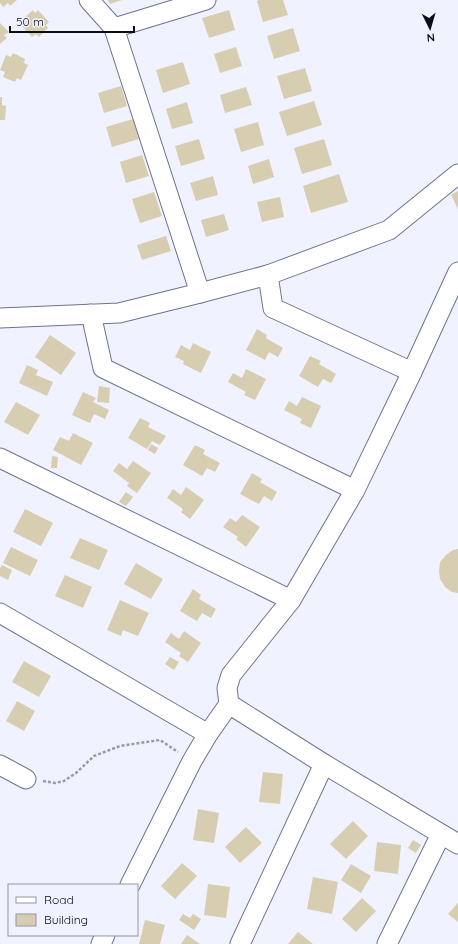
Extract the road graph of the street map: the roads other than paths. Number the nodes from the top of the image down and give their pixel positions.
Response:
1 (89, 0) edge
2 (206, 0) edge
3 (182, 4) edge
4 (114, 28) junction
5 (458, 174) edge
6 (458, 272) edge
7 (268, 275) junction
8 (200, 293) junction
9 (91, 314) junction
10 (0, 318) edge
11 (412, 372) junction
12 (0, 458) edge
13 (355, 490) junction
14 (291, 600) junction
15 (0, 613) edge
16 (229, 704) junction
17 (208, 734) junction
18 (324, 764) junction
19 (0, 765) edge
20 (26, 779) road end
21 (441, 834) junction
22 (458, 844) edge
23 (130, 884) edge
24 (240, 944) edge
25 (388, 944) edge

1 - 4 street
2 - 3 street
3 - 4 street
4 - 8 street
5 - 7 street
6 - 11 street
7 - 8 street
7 - 11 street
8 - 9 street
9 - 10 street
9 - 13 street
11 - 13 street
12 - 14 street
13 - 14 street
14 - 16 street
15 - 17 street
16 - 17 street
16 - 18 street
17 - 23 street
18 - 21 street
18 - 24 street
19 - 20 street
21 - 22 street
21 - 25 street

